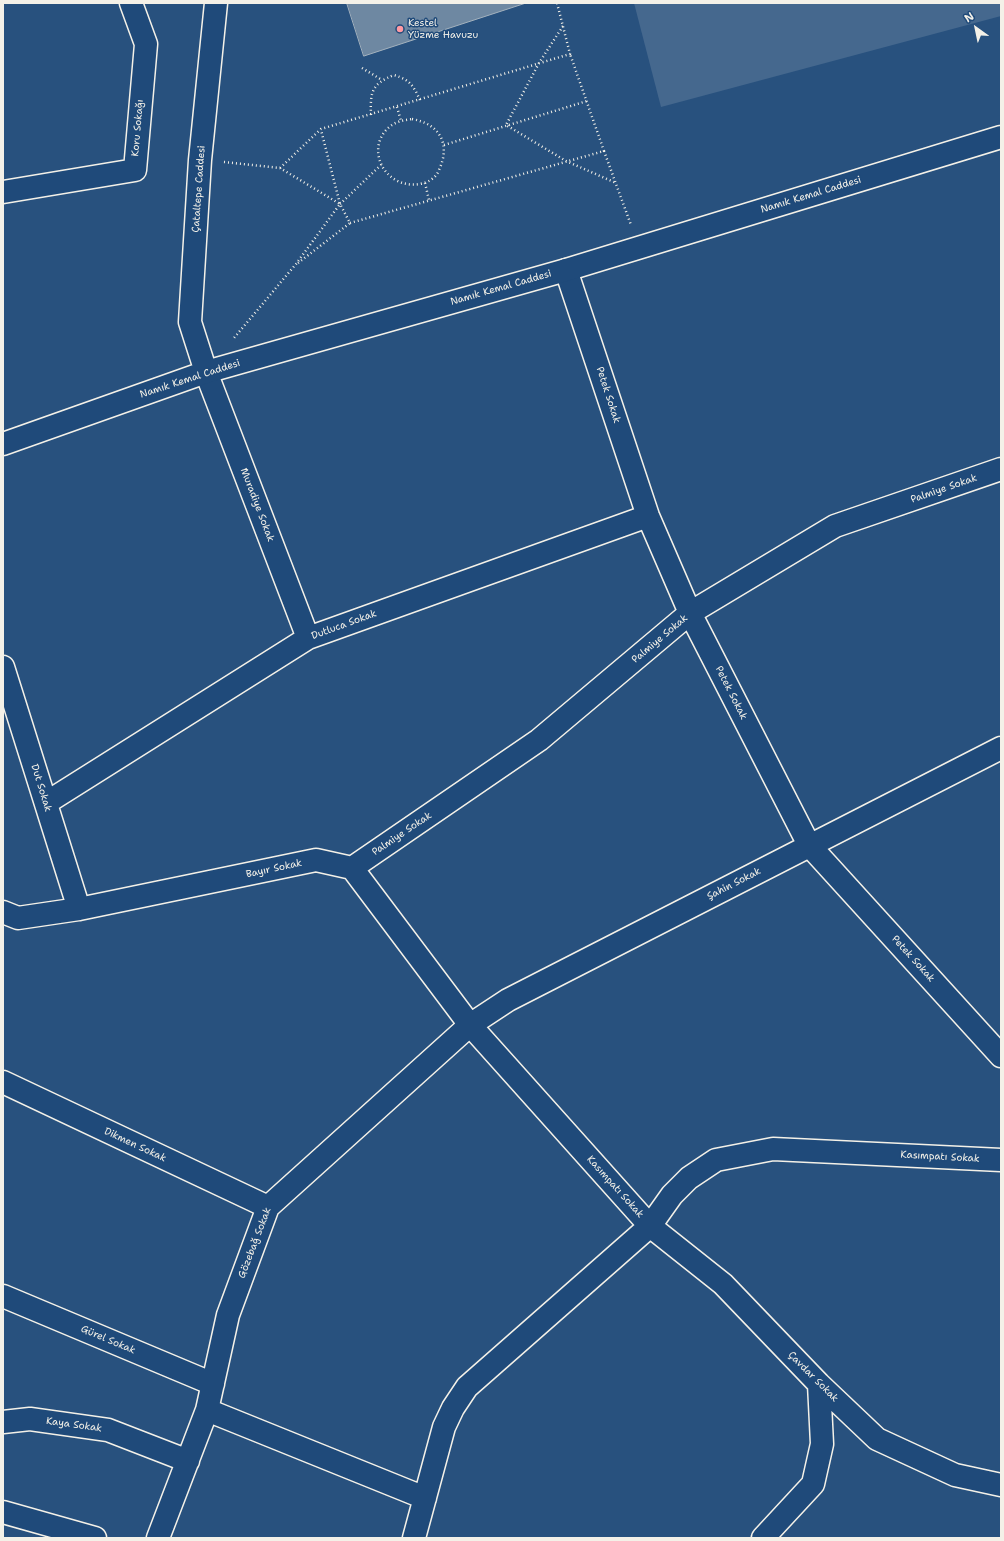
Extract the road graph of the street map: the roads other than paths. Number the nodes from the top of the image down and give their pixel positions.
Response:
1 (131, 3) edge
2 (216, 3) edge
3 (1001, 137) edge
4 (3, 192) edge
5 (566, 270) junction
6 (206, 372) junction
7 (3, 444) edge
8 (1001, 469) edge
9 (648, 516) junction
10 (690, 613) junction
11 (308, 638) junction
12 (5, 678) edge
13 (1001, 748) edge
14 (46, 803) junction
15 (809, 845) junction
16 (352, 868) junction
17 (79, 909) junction
18 (8, 916) edge
19 (470, 1024) junction
20 (1001, 1056) edge
21 (3, 1082) edge
22 (1001, 1160) edge
23 (268, 1207) junction
24 (650, 1226) junction
25 (3, 1296) edge
26 (212, 1384) junction
27 (819, 1384) junction
28 (207, 1410) junction
29 (3, 1422) edge
30 (188, 1461) junction
31 (1001, 1485) edge
32 (425, 1498) junction
33 (3, 1512) edge
34 (95, 1538) edge
35 (158, 1538) edge
36 (414, 1538) edge
37 (763, 1538) edge

1 - 4 street, Koru Sokağı
2 - 6 street, Çataltepe Caddesi
3 - 5 street, Namık Kemal Caddesi
5 - 6 street, Namık Kemal Caddesi
5 - 9 street, Petek Sokak
6 - 7 street, Namık Kemal Caddesi
6 - 11 street, Muradiye Sokak
8 - 10 street, Palmiye Sokak
9 - 10 street, Petek Sokak
9 - 11 street, Dutluca Sokak
10 - 15 street, Petek Sokak
10 - 16 street, Palmiye Sokak
11 - 14 street, Dutluca Sokak
12 - 14 street, Dut Sokak
13 - 15 street, Şahin Sokak
14 - 17 street, Dut Sokak
15 - 19 street, Şahin Sokak
15 - 20 street, Petek Sokak
16 - 17 street, Bayır Sokak
16 - 19 street
17 - 18 street, Bayır Sokak
19 - 23 street, Gözebağ Sokak
19 - 24 street, Kasımpatı Sokak
21 - 23 street, Dikmen Sokak
22 - 24 street, Kasımpatı Sokak
23 - 26 street, Gözebağ Sokak
24 - 27 street, Çavdar Sokak
24 - 32 street
25 - 26 street, Gürel Sokak
26 - 28 street, Gözebağ Sokak
27 - 31 street, Çavdar Sokak
27 - 37 street
28 - 30 street, Gözebağ Sokak
28 - 32 street
29 - 30 street, Kaya Sokak
30 - 35 street, Gözebağ Sokak
32 - 36 street
33 - 34 street

